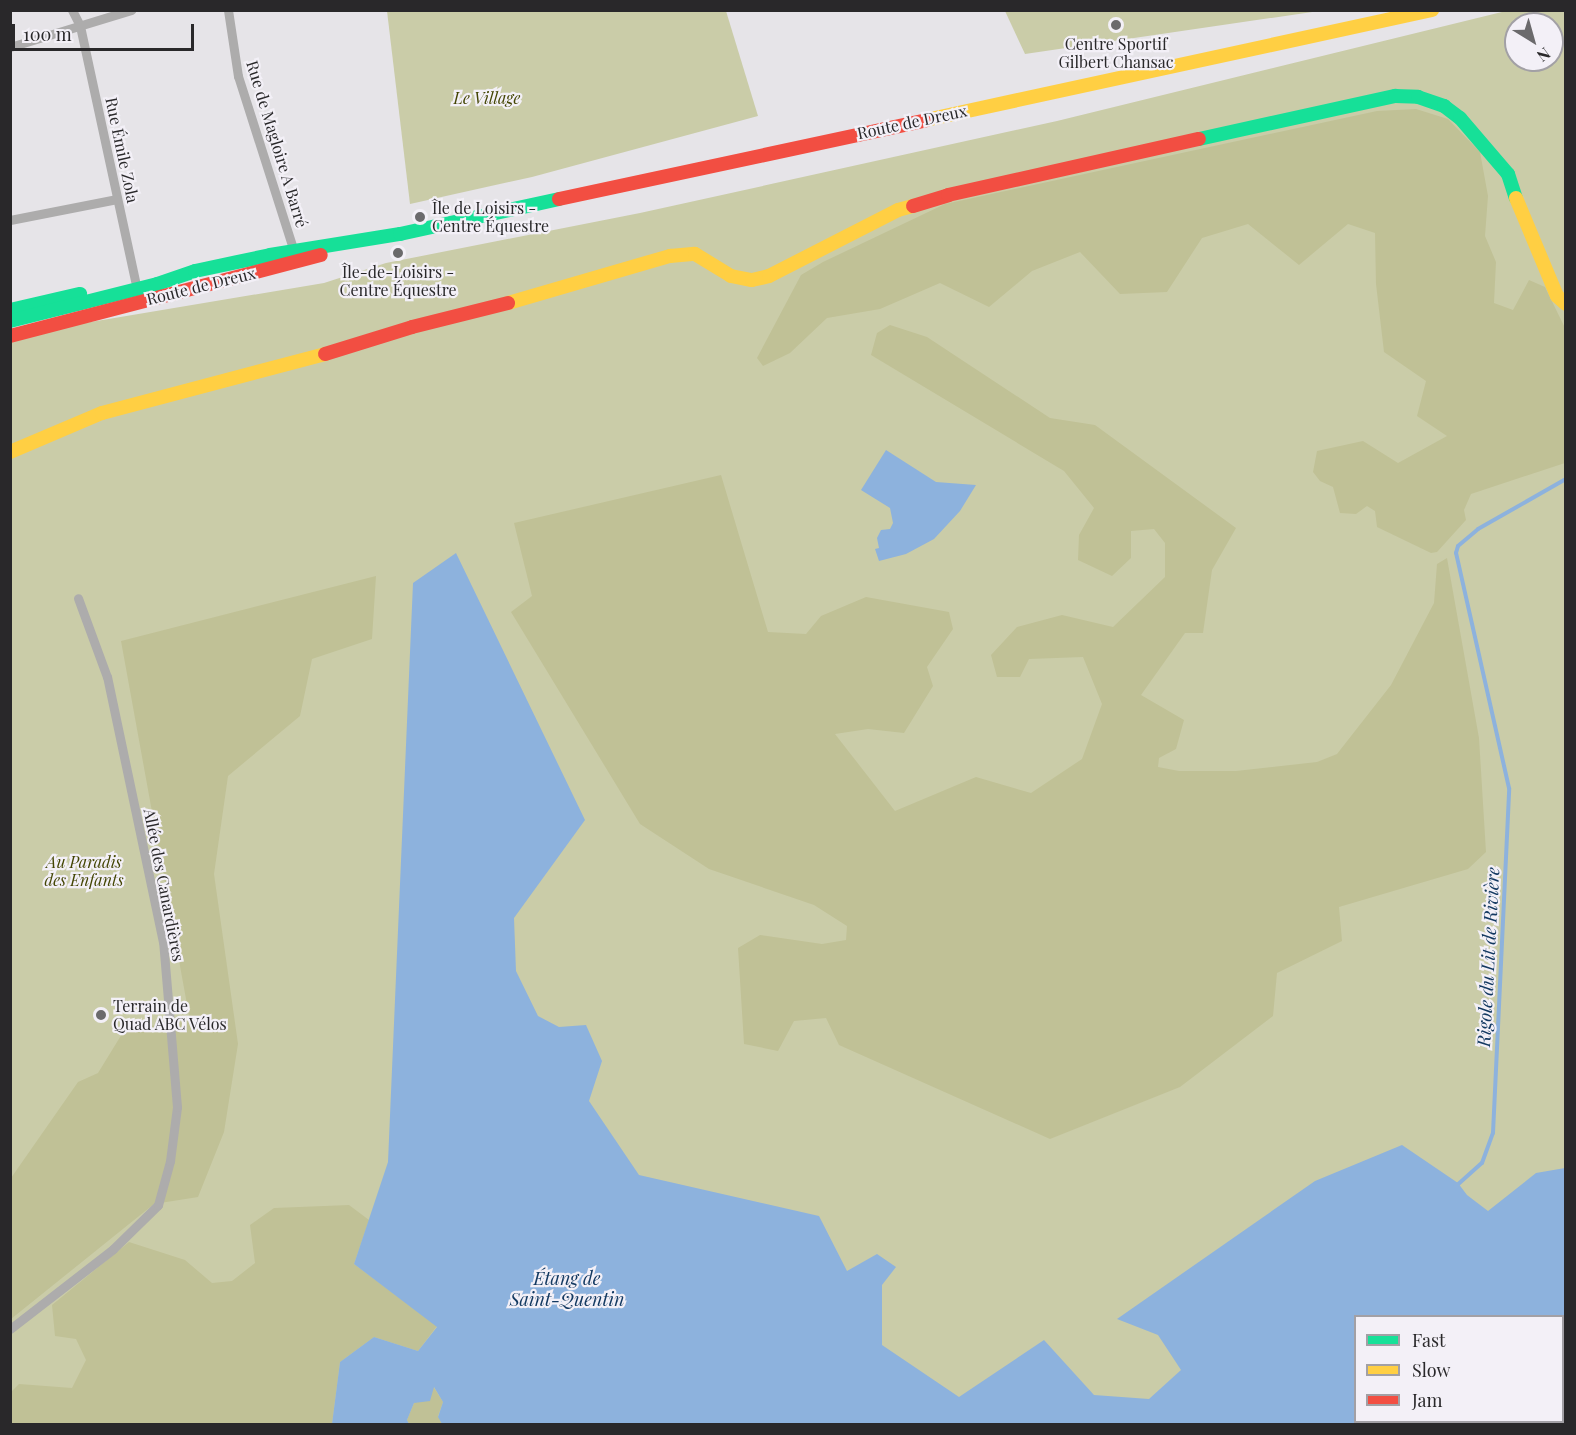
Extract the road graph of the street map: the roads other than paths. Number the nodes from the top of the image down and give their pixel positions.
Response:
1 (72, 10) edge
2 (132, 10) edge
3 (228, 10) edge
4 (1432, 10) edge
5 (80, 26) junction
6 (10, 47) edge
7 (117, 199) junction
8 (10, 220) edge
9 (392, 235) junction
10 (294, 251) junction
11 (174, 277) junction
12 (135, 282) junction
13 (1566, 304) edge
14 (10, 310) edge
15 (10, 321) edge
16 (10, 336) edge
17 (10, 452) edge
18 (78, 598) dead end
19 (10, 1329) edge

1 - 5 street, Rue Émile Zola
2 - 5 street
3 - 10 street, Rue de Magloire A Barré
4 - 9 main road, Route de Dreux
5 - 6 street
5 - 7 street, Rue Émile Zola
7 - 8 street
7 - 12 street, Rue Émile Zola
9 - 10 main road, Route de Dreux
9 - 16 main road, Route de Dreux
10 - 11 main road, Route de Dreux
11 - 12 main road, Route de Dreux
11 - 15 main road, Route de Dreux
12 - 14 main road, Route de Dreux
13 - 17 main road
18 - 19 street, Allée des Canardières

